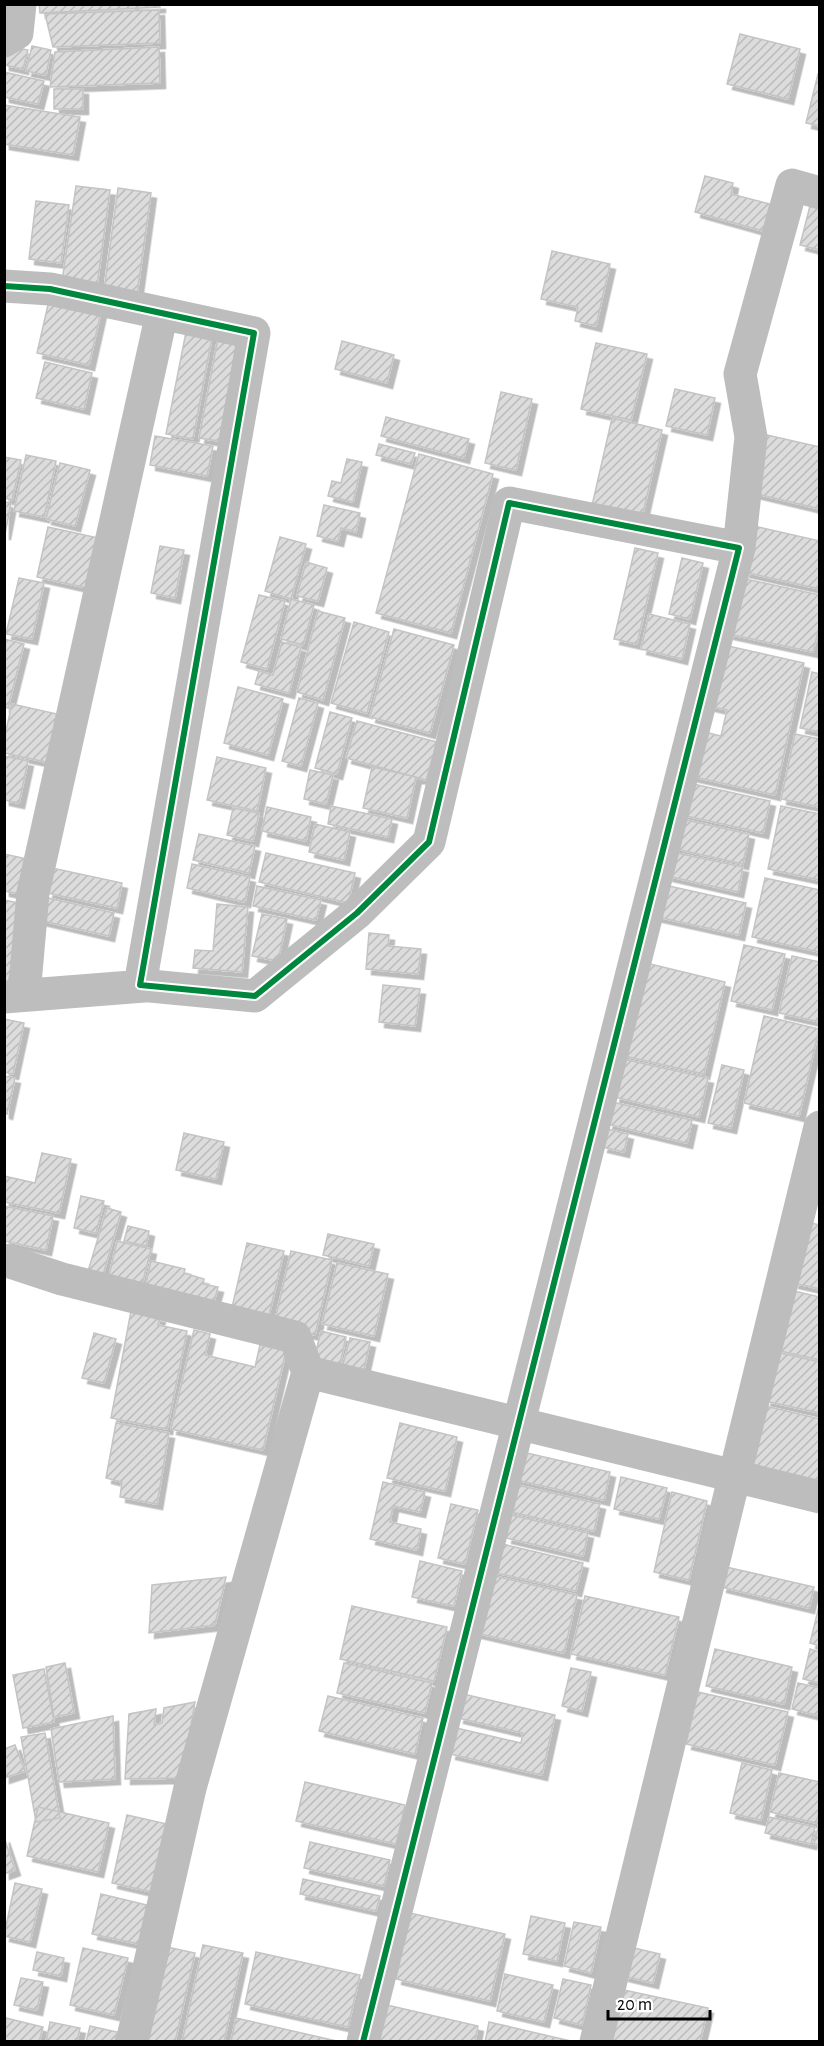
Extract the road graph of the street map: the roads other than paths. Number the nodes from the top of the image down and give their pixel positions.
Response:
1 (20, 4) edge
2 (4, 41) edge
3 (819, 193) edge
4 (4, 286) edge
5 (162, 313) junction
6 (739, 548) junction
7 (144, 986) junction
8 (14, 996) edge
9 (819, 1127) edge
10 (4, 1260) edge
11 (308, 1372) junction
12 (519, 1423) junction
13 (735, 1475) junction
14 (819, 1497) edge
15 (132, 2042) edge
16 (363, 2042) edge
17 (596, 2042) edge

1 - 2 street
3 - 6 street
4 - 5 street
5 - 7 street
5 - 8 street
6 - 7 street
6 - 12 street
7 - 8 street
9 - 13 street
10 - 11 street
11 - 12 street
11 - 15 street
12 - 13 street
12 - 16 street
13 - 14 street
13 - 17 street

